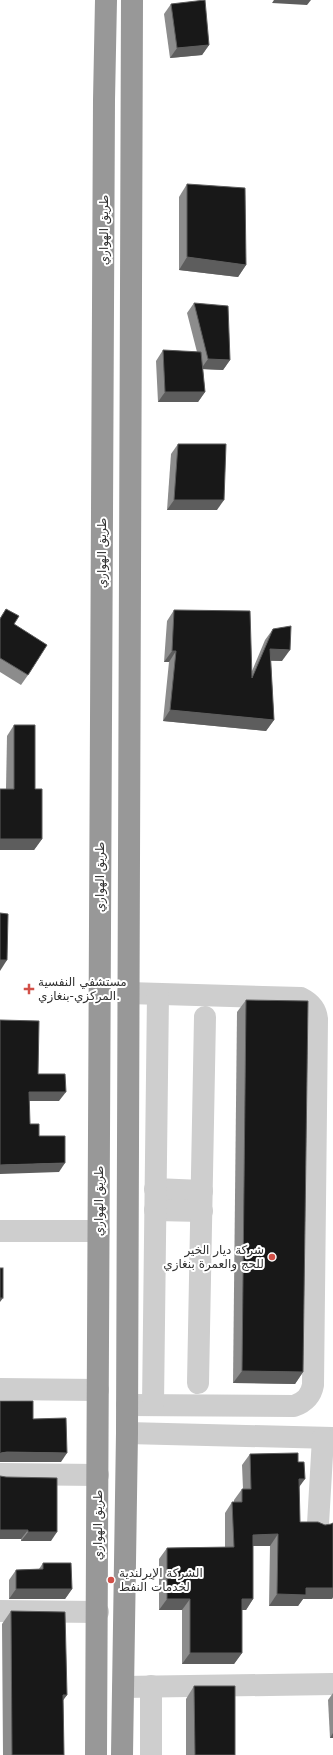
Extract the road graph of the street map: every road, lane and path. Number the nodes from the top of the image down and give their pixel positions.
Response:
1 (132, 0) edge
2 (106, 1) edge
3 (128, 993) junction
4 (158, 994) junction
5 (205, 1017) dead end
6 (155, 1200) junction
7 (202, 1201) junction
8 (0, 1231) edge
9 (99, 1231) junction
10 (198, 1383) dead end
11 (0, 1389) edge
12 (98, 1390) junction
13 (127, 1405) junction
14 (153, 1405) junction
15 (127, 1433) junction
16 (328, 1438) edge
17 (0, 1474) edge
18 (98, 1475) junction
19 (318, 1524) edge
20 (0, 1611) edge
21 (98, 1612) junction
22 (333, 1684) edge
23 (151, 1686) junction
24 (123, 1687) junction
25 (96, 1755) edge
26 (122, 1755) edge
27 (151, 1755) edge

1 - 2 highway
1 - 3 highway
2 - 9 highway, طريق الهواري
3 - 4 street
3 - 13 highway
4 - 6 street
4 - 14 street
5 - 7 street
6 - 7 street
6 - 14 street
7 - 10 street
8 - 9 street
9 - 12 highway, طريق الهواري
11 - 12 street
12 - 18 highway, طريق الهواري
13 - 14 street
13 - 15 highway
15 - 16 street
15 - 24 highway
16 - 19 street
17 - 18 street
18 - 21 highway, طريق الهواري
20 - 21 street
21 - 25 highway, طريق الهواري
22 - 23 street
23 - 24 street
23 - 27 street
24 - 26 highway

